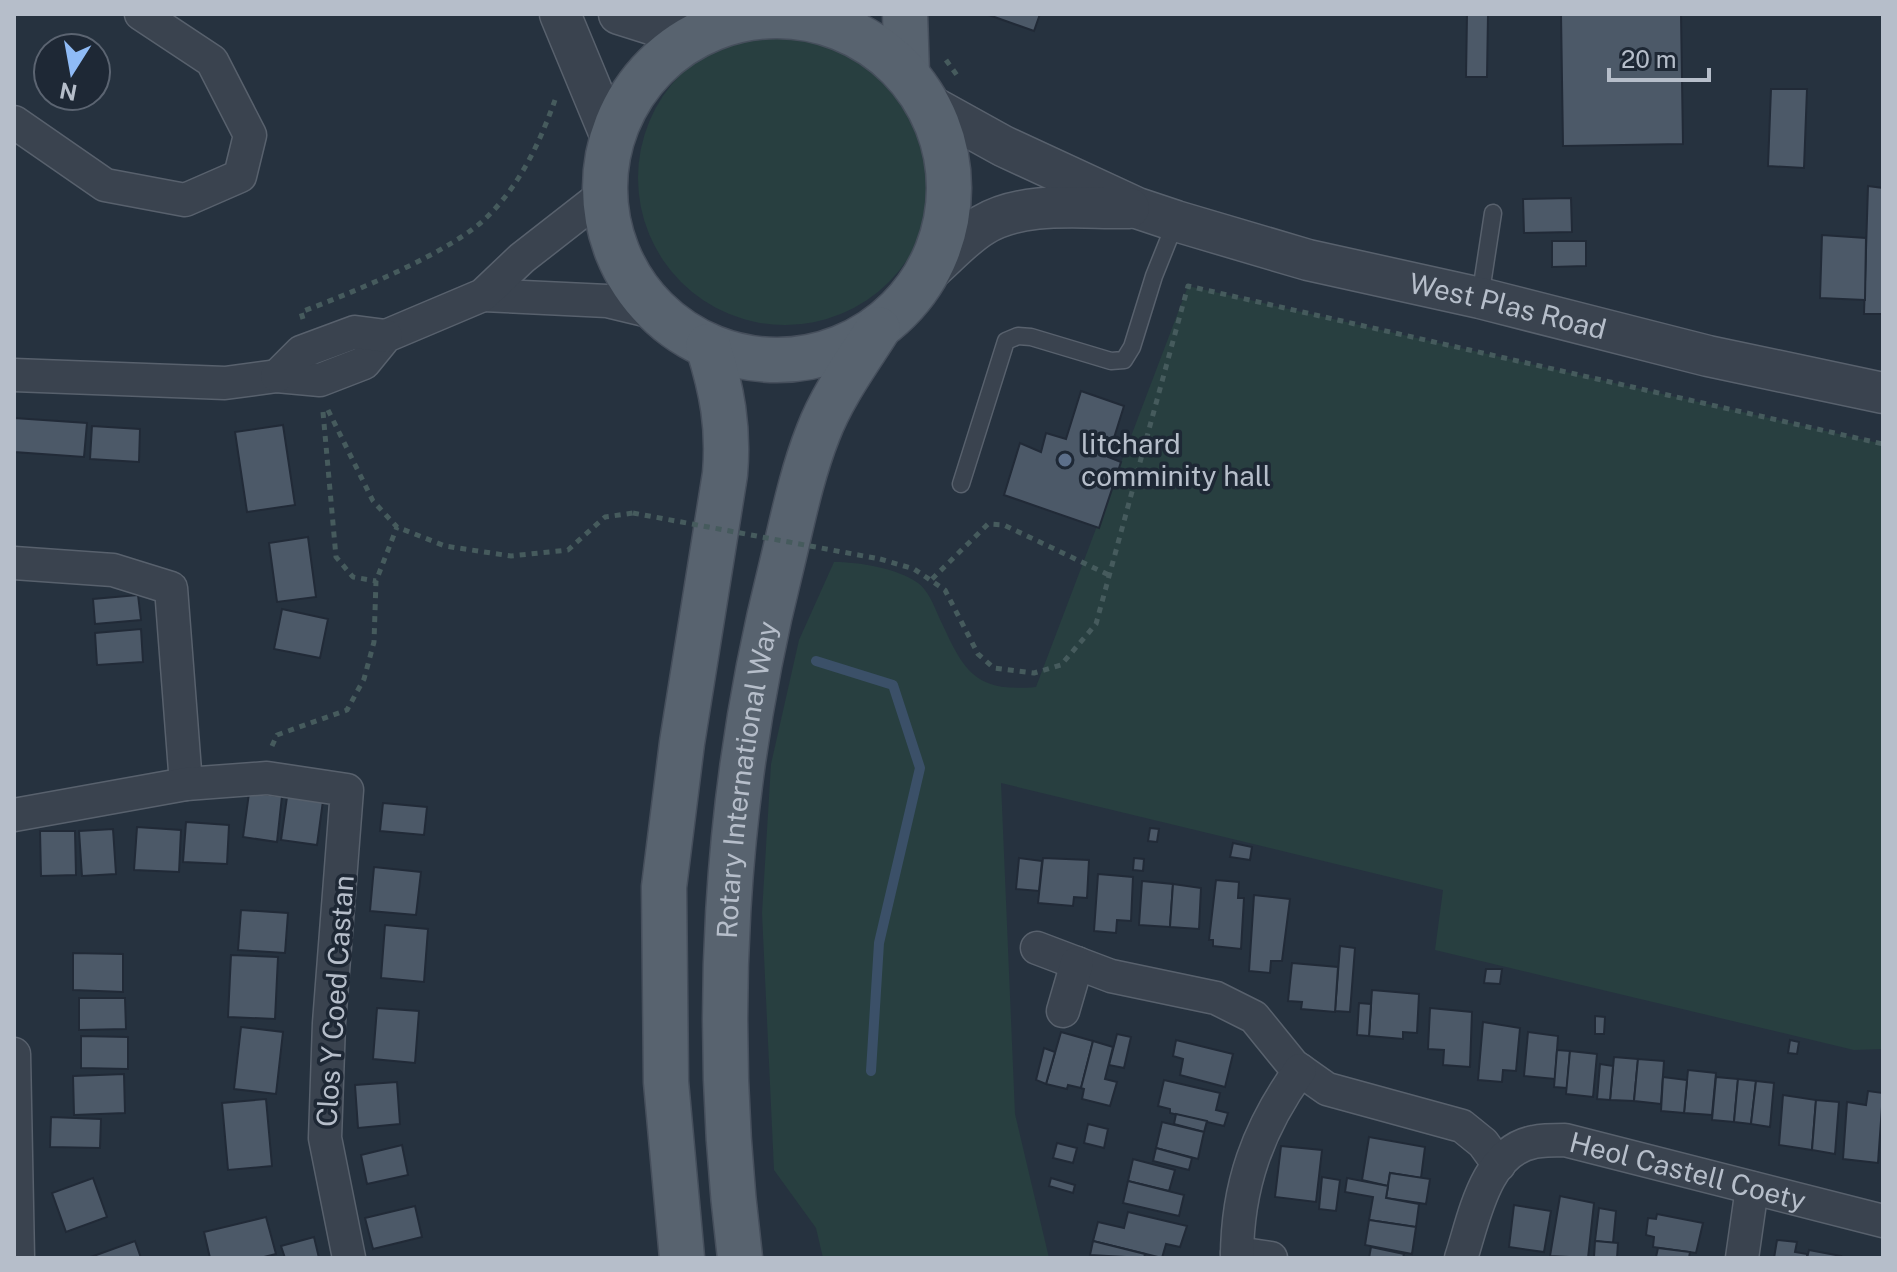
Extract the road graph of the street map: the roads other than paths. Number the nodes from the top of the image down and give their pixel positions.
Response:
1 (141, 14) edge
2 (560, 14) edge
3 (619, 14) edge
4 (905, 14) edge
5 (754, 15) edge
6 (692, 37) junction
7 (918, 90) junction
8 (14, 122) edge
9 (611, 137) junction
10 (604, 194) junction
11 (1137, 208) junction
12 (1493, 213) dead end
13 (1176, 221) junction
14 (927, 273) junction
15 (483, 295) junction
16 (1480, 298) junction
17 (657, 313) junction
18 (880, 327) junction
19 (386, 336) junction
20 (708, 346) junction
21 (14, 375) edge
22 (277, 376) junction
23 (1883, 393) edge
24 (961, 484) dead end
25 (14, 563) edge
26 (186, 784) junction
27 (14, 815) edge
28 (1037, 948) dead end
29 (1077, 963) junction
30 (1063, 1011) dead end
31 (14, 1054) edge
32 (1300, 1070) junction
33 (1499, 1165) junction
34 (1752, 1188) junction
35 (1883, 1221) edge
36 (1237, 1256) edge
37 (18, 1258) edge
38 (349, 1258) edge
39 (682, 1258) edge
40 (740, 1258) edge
41 (1271, 1258) edge
42 (1461, 1258) edge
43 (1742, 1258) edge

1 - 8 street
2 - 9 street
3 - 6 street
4 - 7 main road
5 - 6 main road
5 - 7 main road
6 - 9 main road
7 - 11 street, West Plas Road
7 - 14 main road
9 - 10 main road
10 - 15 street
10 - 17 main road
11 - 13 street, West Plas Road
11 - 14 street, West Plas Road
12 - 16 lane
13 - 16 street, West Plas Road
13 - 24 lane
14 - 18 main road
15 - 17 street
15 - 19 street
16 - 23 street, West Plas Road
17 - 20 main road
18 - 20 main road
18 - 40 main road, Rotary International Way
19 - 22 street
19 - 22 street
20 - 39 main road
21 - 22 street
25 - 26 street
26 - 27 street
26 - 38 street, Clos Y Coed Castan
28 - 29 street
29 - 30 street
29 - 32 street
31 - 37 street
32 - 33 street
32 - 36 street
33 - 34 street, Heol Castell Coety
33 - 42 street, Heol Castell Coety
34 - 35 street, Heol Castell Coety
34 - 43 street
36 - 41 street

